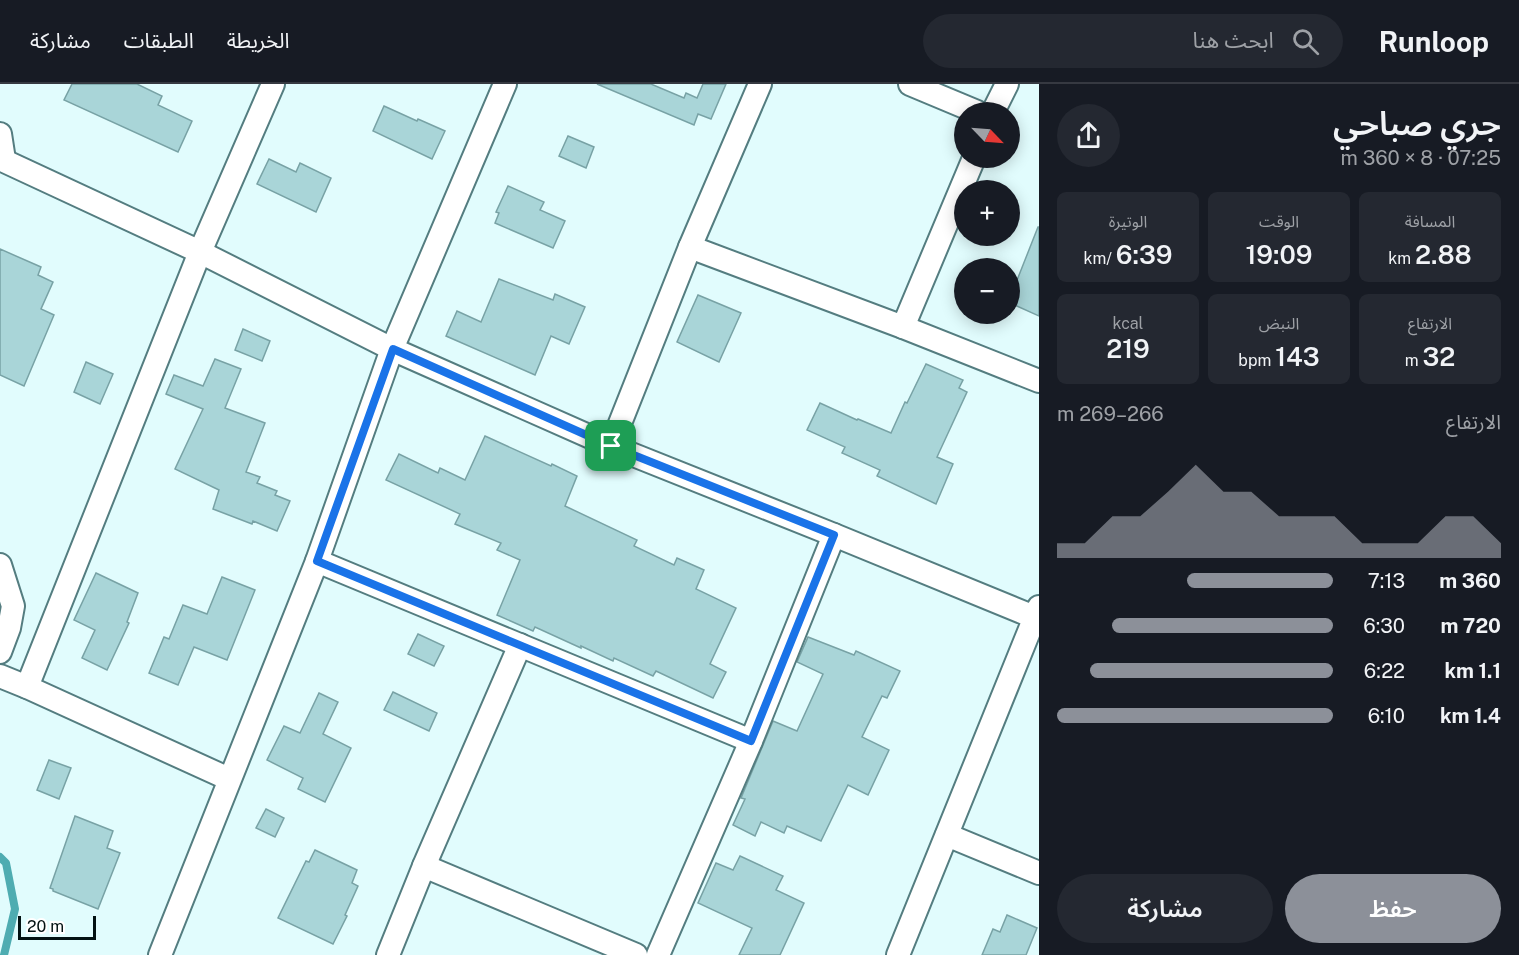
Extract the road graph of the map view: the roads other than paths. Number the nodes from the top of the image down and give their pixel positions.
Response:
1 (273, 84) edge
2 (505, 84) edge
3 (760, 84) edge
4 (910, 84) edge
5 (1007, 84) edge
6 (954, 102) edge
7 (998, 102) edge
8 (0, 134) edge
9 (2, 159) edge
10 (970, 168) edge
11 (690, 247) junction
12 (200, 252) junction
13 (903, 327) junction
14 (393, 349) junction
15 (1039, 381) edge
16 (611, 446) junction
17 (834, 535) junction
18 (317, 561) junction
19 (0, 565) edge
20 (1038, 614) edge
21 (520, 645) junction
22 (0, 652) edge
23 (0, 676) edge
24 (27, 687) junction
25 (751, 741) junction
26 (229, 779) junction
27 (947, 835) junction
28 (424, 866) junction
29 (1039, 873) edge
30 (160, 955) edge
31 (388, 955) edge
32 (636, 955) edge
33 (658, 955) edge
34 (898, 955) edge

1 - 12 street
2 - 14 street
3 - 11 street
4 - 6 street
5 - 7 street
8 - 9 street
9 - 12 street
10 - 13 street
11 - 13 street
11 - 16 street
12 - 14 street
12 - 24 street
13 - 15 street
14 - 16 street
14 - 18 street
16 - 17 street
17 - 20 street
17 - 25 street
18 - 21 street
18 - 26 street
19 - 22 street
20 - 27 street
21 - 25 street
21 - 28 street
23 - 24 street
24 - 26 street
25 - 33 street
26 - 30 street
27 - 29 street
27 - 34 street
28 - 31 street
28 - 32 street

